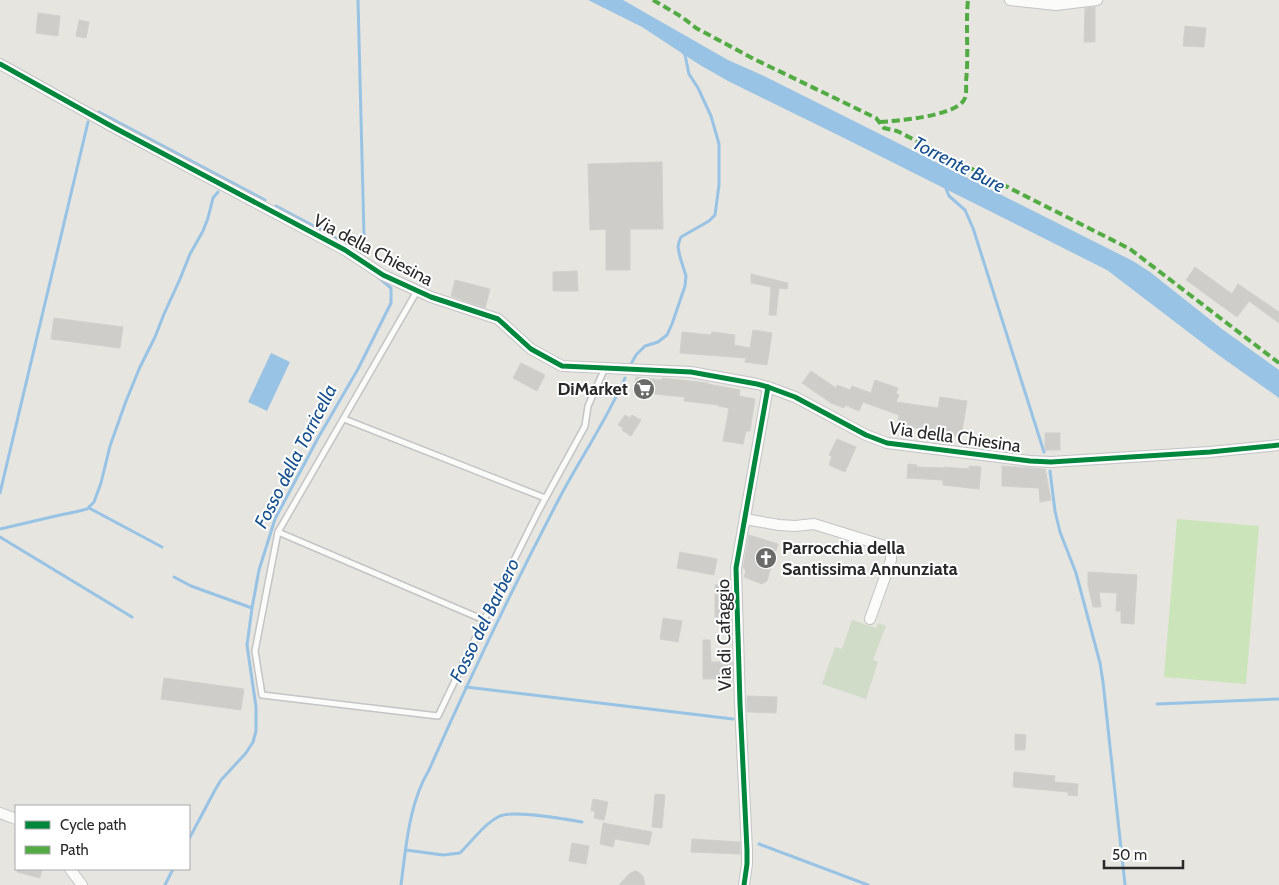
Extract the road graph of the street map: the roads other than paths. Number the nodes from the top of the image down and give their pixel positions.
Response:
1 (1010, 0) edge
2 (1097, 0) edge
3 (0, 64) edge
4 (417, 291) junction
5 (606, 368) junction
6 (768, 387) junction
7 (344, 419) junction
8 (1279, 444) edge
9 (546, 498) junction
10 (745, 519) junction
11 (278, 532) junction
12 (870, 619) dead end
13 (484, 620) junction
14 (0, 813) edge
15 (15, 819) edge
16 (71, 870) edge
17 (82, 885) edge
18 (744, 885) edge

1 - 2 street
3 - 4 street, Via della Chiesina
4 - 5 street, Via della Chiesina
4 - 7 lane
5 - 6 street, Via della Chiesina
5 - 9 lane
6 - 8 street, Via della Chiesina
6 - 10 street, Via di Cafaggio
7 - 9 lane
7 - 11 lane
9 - 13 lane
10 - 12 street
10 - 18 street, Via di Cafaggio
11 - 13 lane
11 - 13 lane
14 - 15 street
16 - 17 street

